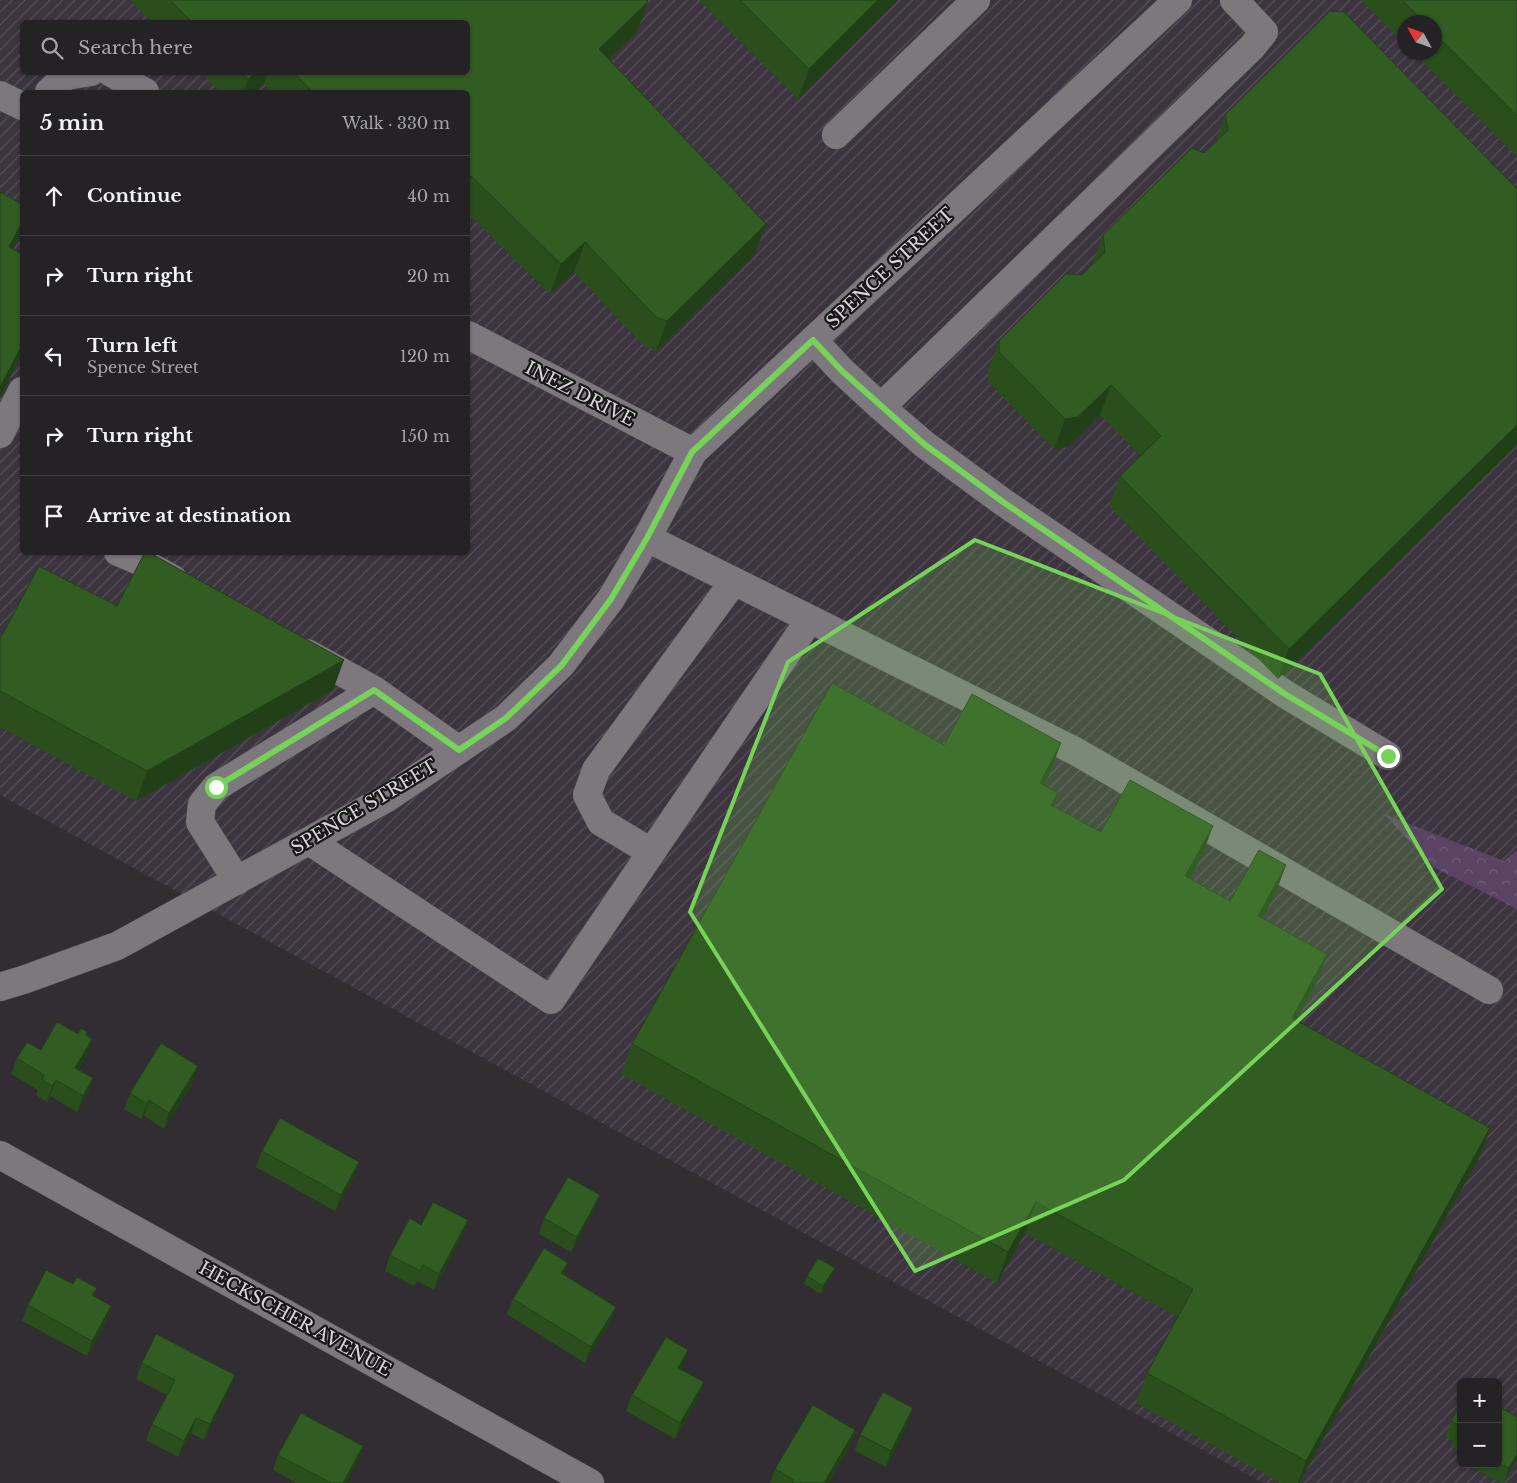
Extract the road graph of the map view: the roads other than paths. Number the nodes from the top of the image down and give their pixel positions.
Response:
1 (976, 0) edge
2 (1234, 0) edge
3 (1166, 4) edge
4 (72, 75) edge
5 (115, 75) edge
6 (51, 90) edge
7 (142, 90) edge
8 (0, 95) edge
9 (20, 105) edge
10 (836, 135) dead end
11 (470, 336) edge
12 (813, 340) junction
13 (20, 395) edge
14 (881, 407) junction
15 (0, 434) edge
16 (692, 452) junction
17 (647, 538) junction
18 (125, 555) edge
19 (734, 581) junction
20 (190, 588) edge
21 (810, 619) junction
22 (286, 642) edge
23 (374, 690) junction
24 (459, 750) junction
25 (1388, 756) dead end
26 (309, 841) junction
27 (651, 852) junction
28 (237, 881) junction
29 (0, 986) edge
30 (1489, 990) dead end
31 (0, 1155) edge
32 (590, 1483) edge

1 - 10 street
2 - 14 street
3 - 12 street, SPENCE STREET
4 - 6 street
5 - 7 street
8 - 9 street
11 - 16 street, INEZ DRIVE
12 - 14 street
12 - 16 street, SPENCE STREET
13 - 15 street
14 - 25 street
16 - 17 street, SPENCE STREET
17 - 19 street
17 - 24 street, SPENCE STREET
18 - 20 street
19 - 21 street
19 - 27 street
21 - 27 street
21 - 30 street
22 - 23 street
23 - 24 street
23 - 28 street
24 - 26 street, SPENCE STREET
26 - 27 street
26 - 28 street, SPENCE STREET
28 - 29 street, SPENCE STREET
31 - 32 street, HECKSCHER AVENUE

